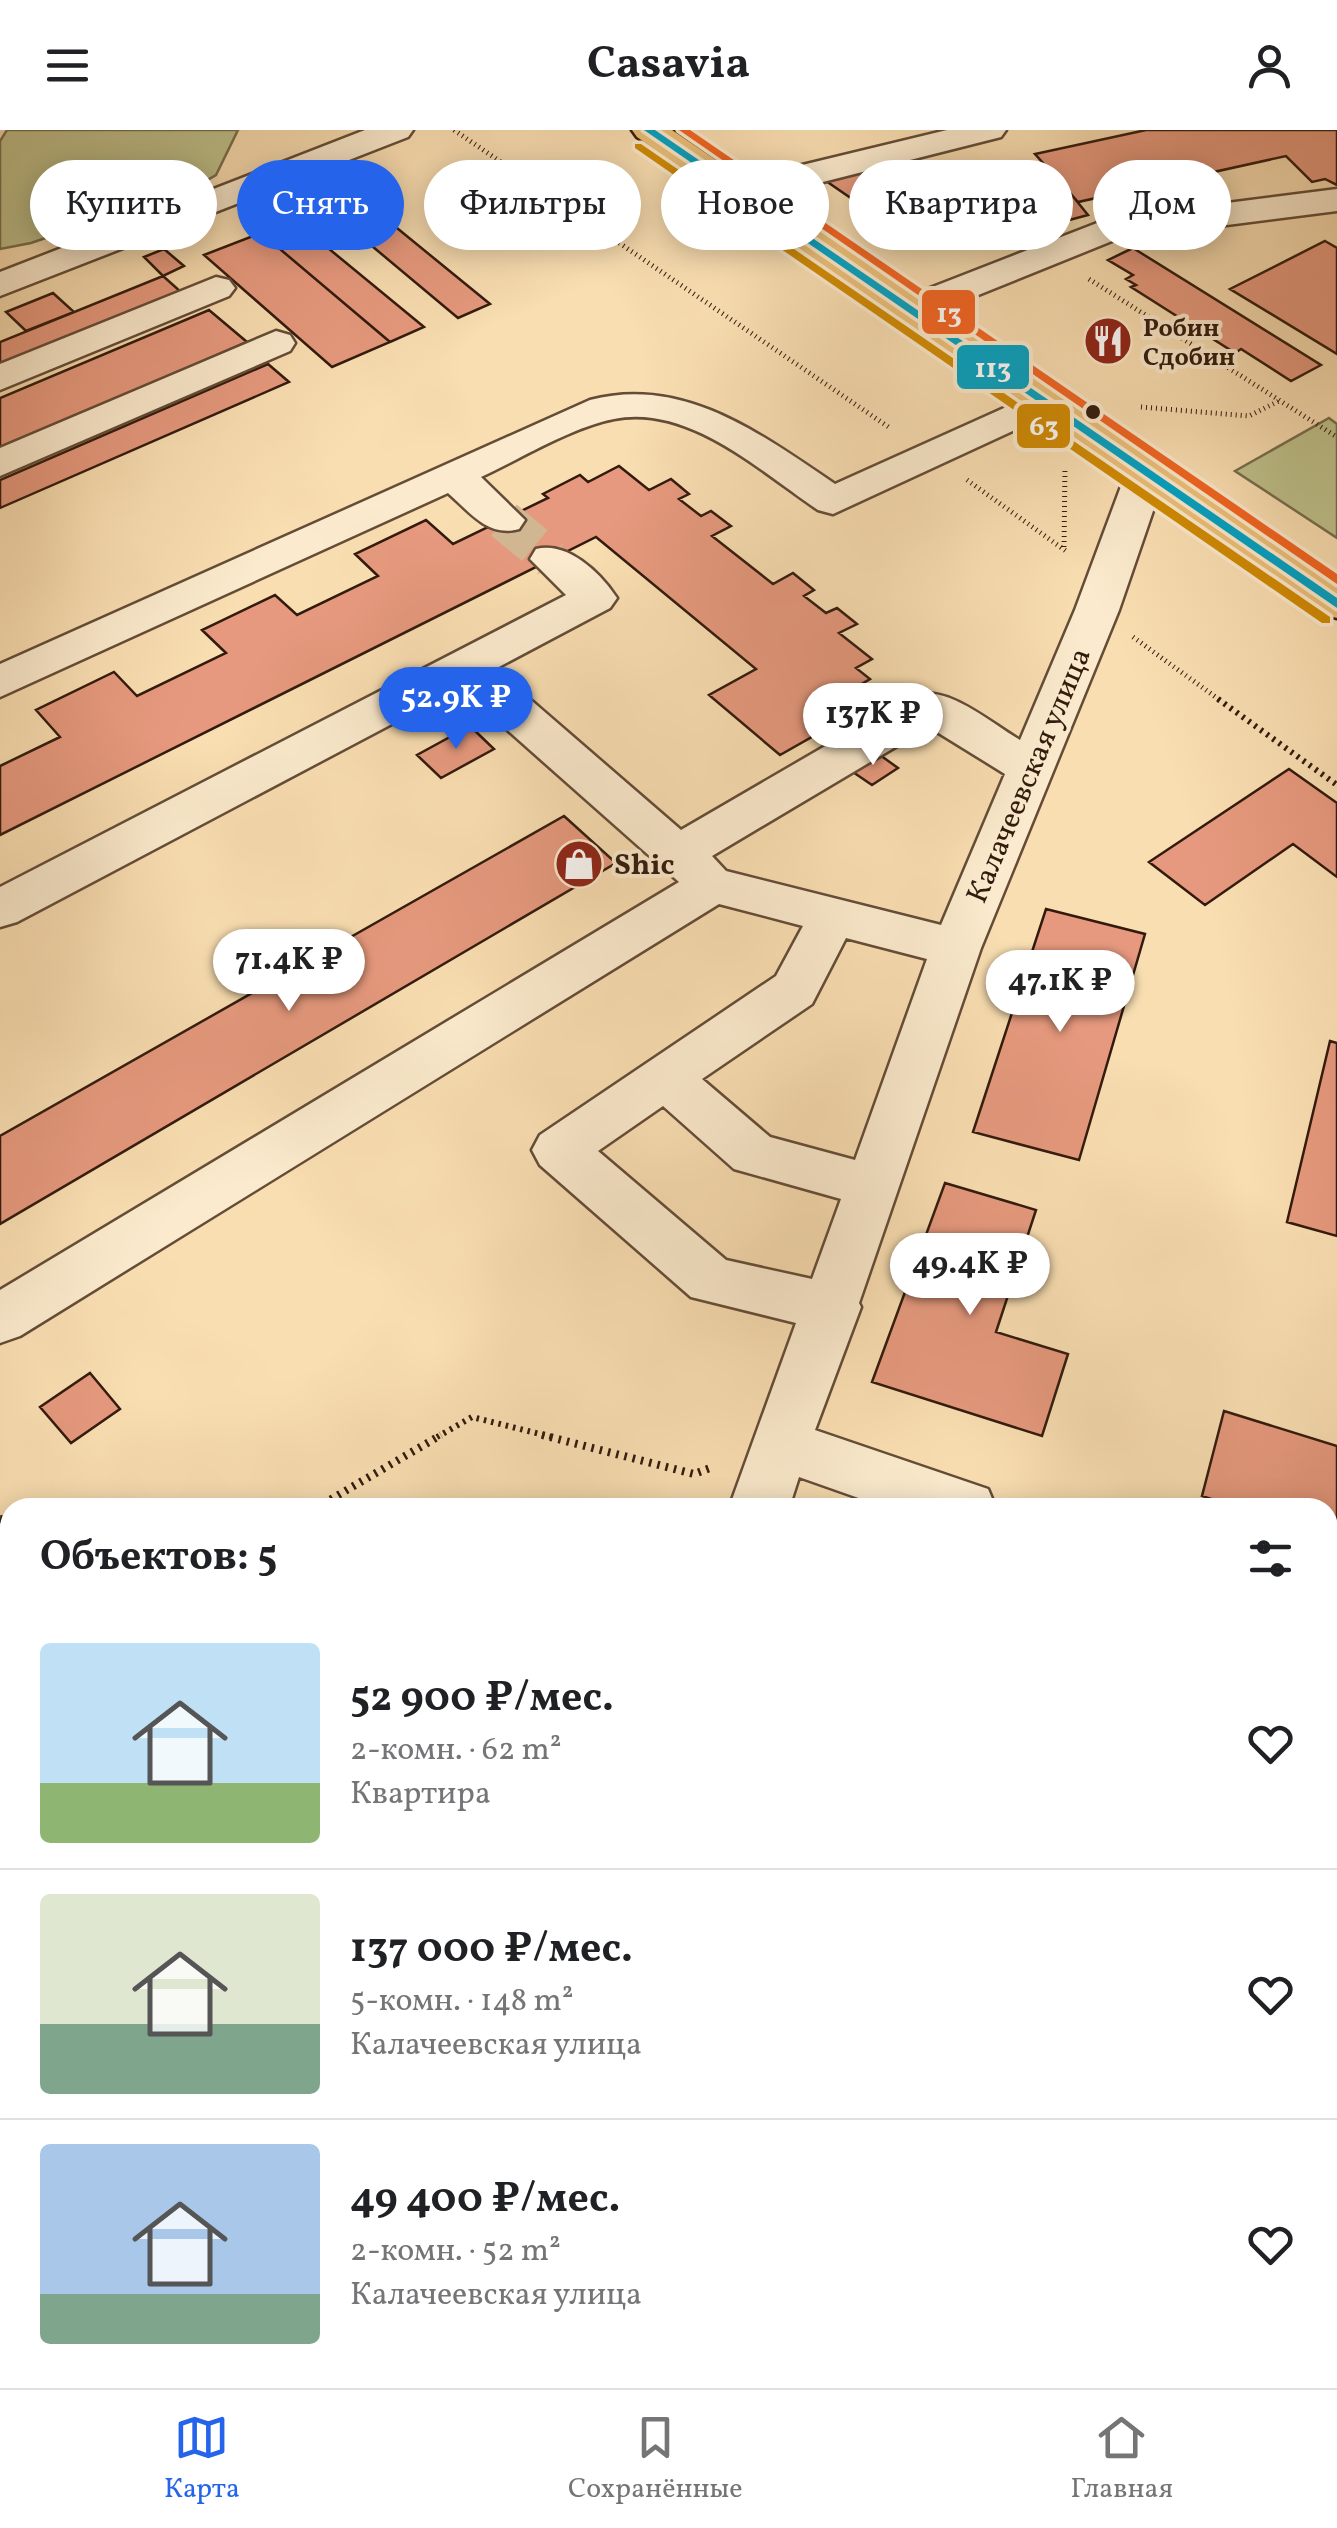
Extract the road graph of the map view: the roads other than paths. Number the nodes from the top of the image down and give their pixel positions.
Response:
1 (396, 130) edge
2 (648, 130) edge
3 (698, 130) edge
4 (989, 130) edge
5 (829, 170) edge
6 (1337, 200) edge
7 (0, 284) edge
8 (943, 296) junction
9 (0, 378) edge
10 (1044, 402) junction
11 (1161, 462) junction
12 (0, 463) edge
13 (453, 475) junction
14 (504, 520) tunnel mouth
15 (551, 560) tunnel mouth
16 (1337, 561) edge
17 (1337, 604) edge
18 (463, 666) junction
19 (0, 682) edge
20 (1031, 768) junction
21 (695, 869) junction
22 (0, 909) edge
23 (832, 916) junction
24 (956, 948) junction
25 (667, 1079) junction
26 (872, 1186) junction
27 (833, 1307) junction
28 (0, 1319) edge
29 (781, 1445) junction
30 (762, 1498) edge
31 (937, 1498) edge

1 - 7 street
2 - 10 main road
3 - 8 main road
4 - 5 street
6 - 8 street
8 - 11 main road
9 - 12 street
10 - 11 main road
10 - 13 street
11 - 16 main road
11 - 17 main road
11 - 20 street, Калачеевская улица
13 - 14 street
13 - 19 street
15 - 18 street
18 - 21 street
18 - 22 street
20 - 21 street
20 - 24 street, Калачеевская улица
21 - 23 street
21 - 28 street
23 - 24 street
23 - 25 street
24 - 26 street, Калачеевская улица
25 - 26 street
25 - 27 street
26 - 27 street, Калачеевская улица
27 - 29 street, Калачеевская улица
29 - 30 street, Калачеевская улица
29 - 31 street

